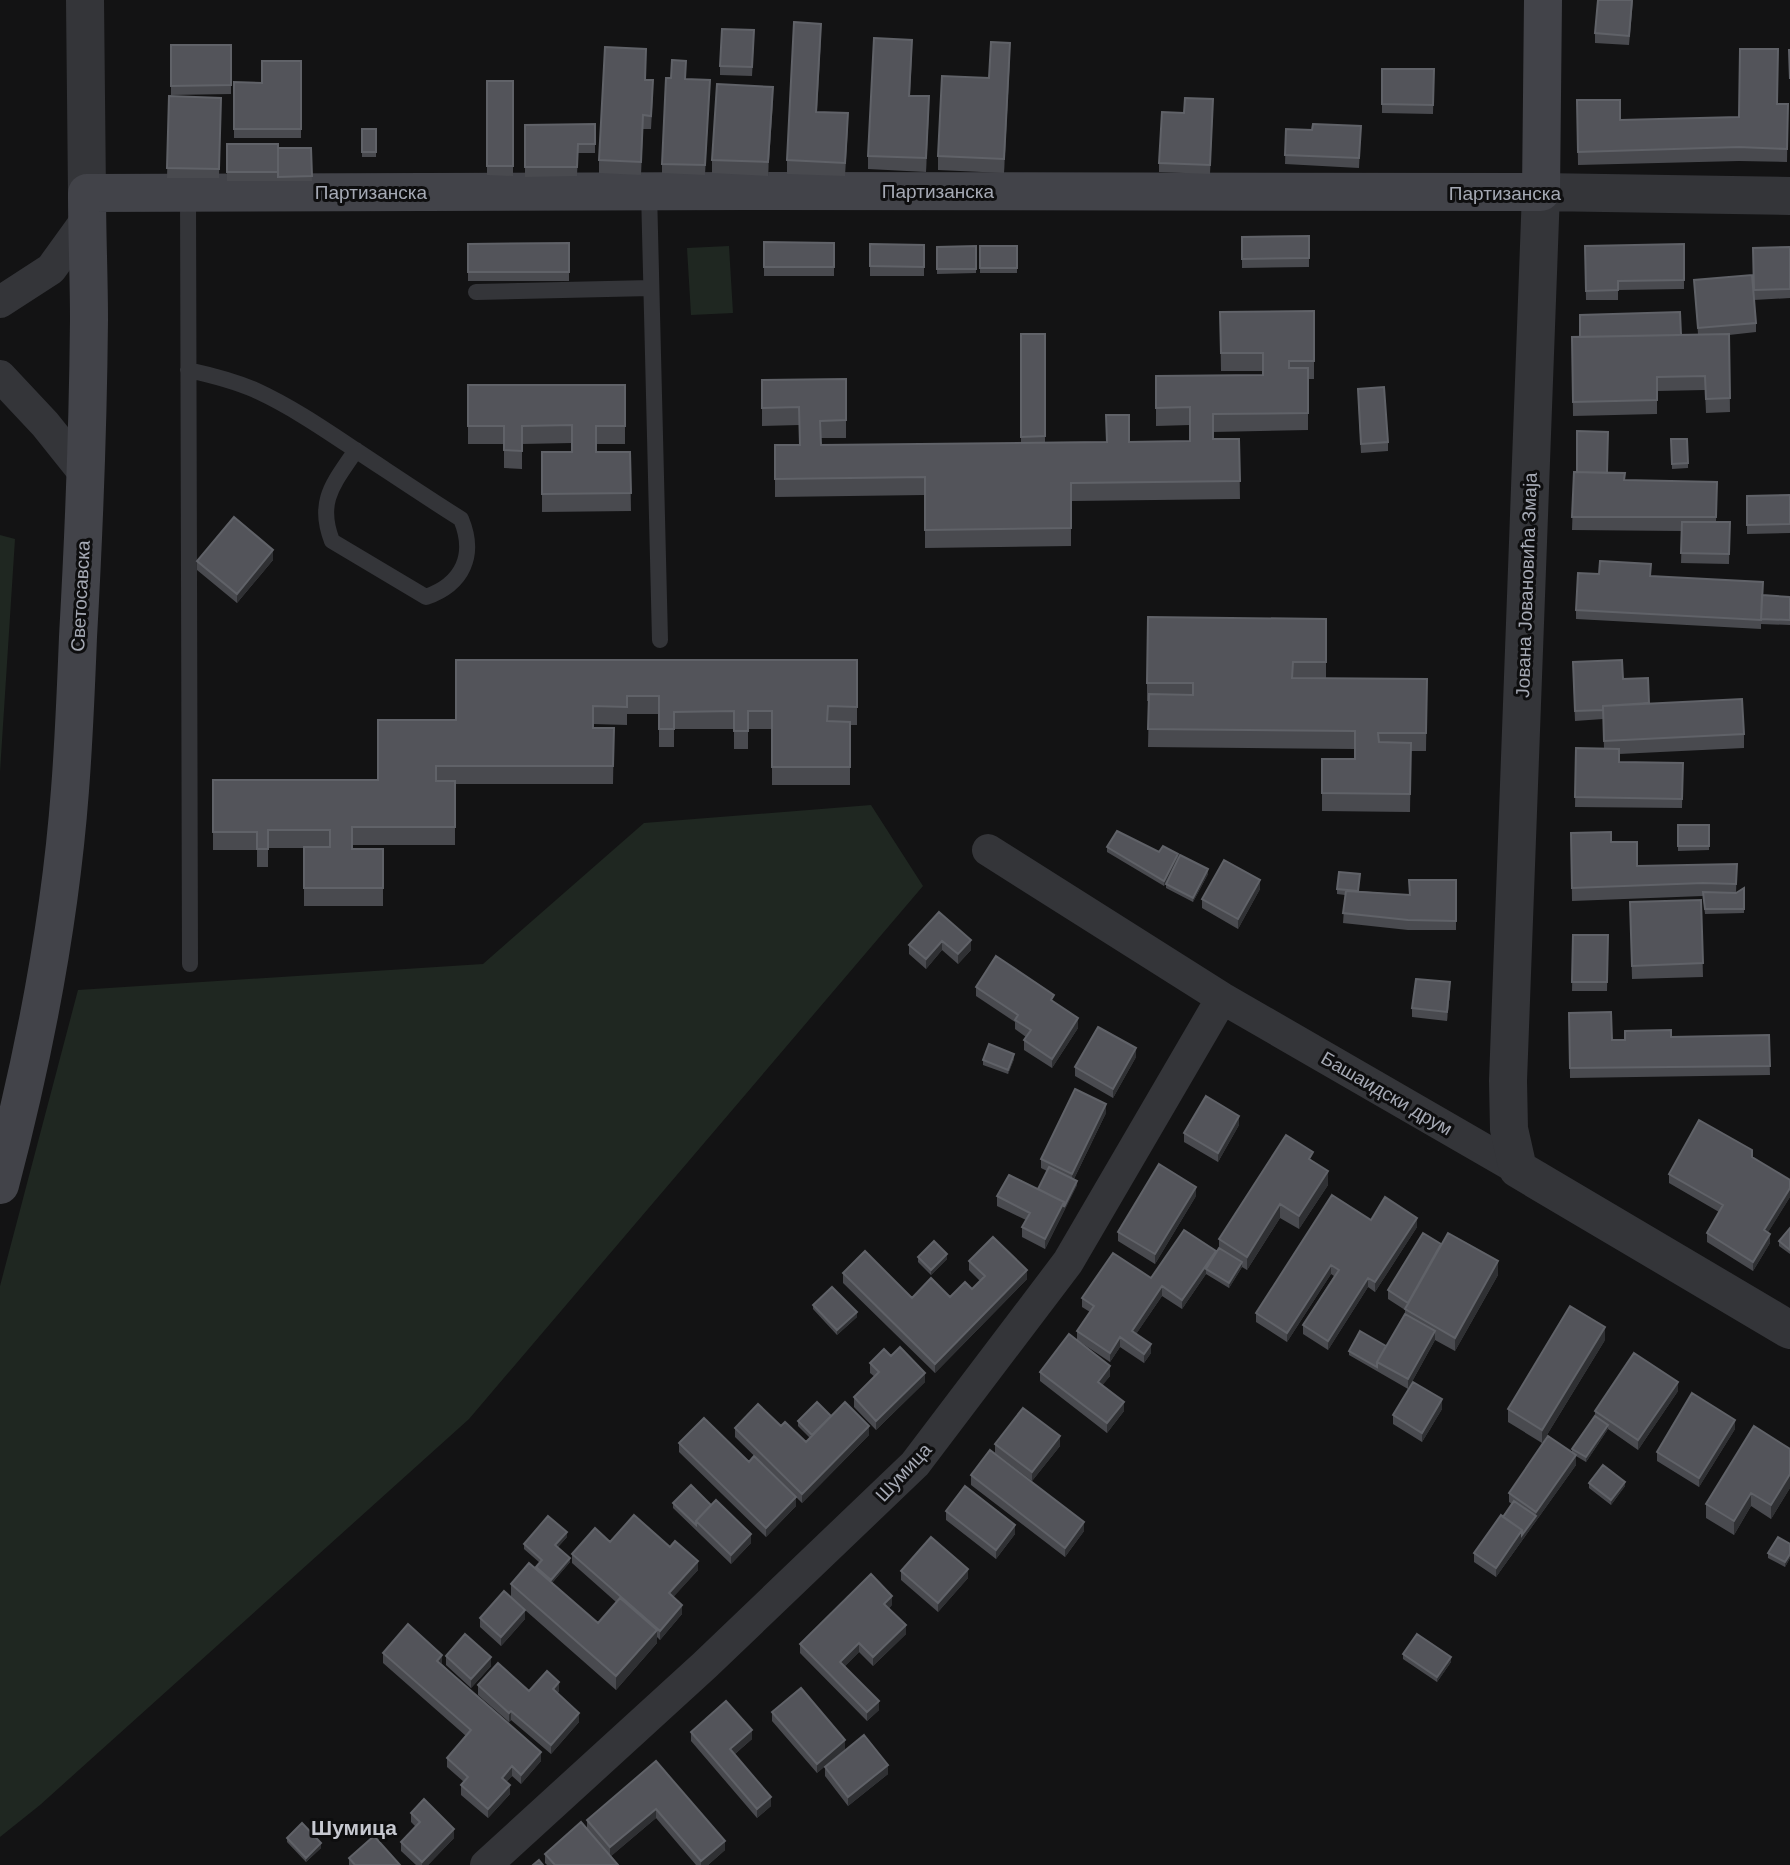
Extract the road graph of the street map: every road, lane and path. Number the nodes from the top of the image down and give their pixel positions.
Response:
1 (85, 0) edge
2 (1543, 0) edge
3 (649, 191) junction
4 (1541, 192) junction
5 (188, 193) junction
6 (1790, 196) edge
7 (87, 206) junction
8 (651, 288) junction
9 (476, 292) dead end
10 (0, 302) edge
11 (188, 370) junction
12 (0, 376) edge
13 (356, 450) junction
14 (85, 474) junction
15 (660, 640) dead end
16 (988, 850) dead end
17 (190, 964) dead end
18 (1222, 998) junction
19 (1518, 1169) junction
20 (0, 1185) edge
21 (1790, 1330) edge
22 (486, 1865) edge

1 - 7 street, Светосавска
2 - 4 main road, Јована Јовановића Змаја
3 - 4 main road, Партизанска
3 - 5 main road, Партизанска
3 - 8 lane
4 - 6 street, Партизанска
4 - 19 street, Јована Јовановића Змаја
5 - 7 main road, Партизанска
5 - 11 lane
7 - 10 street
7 - 14 main road, Светосавска
8 - 9 lane
8 - 15 lane
11 - 13 lane
11 - 17 lane
12 - 14 street
13 - 13 lane
14 - 20 main road, Светосавска
16 - 18 street, Башаидски друм
18 - 19 street, Башаидски друм
18 - 22 street, Шумица
19 - 21 street, Башаидски друм

